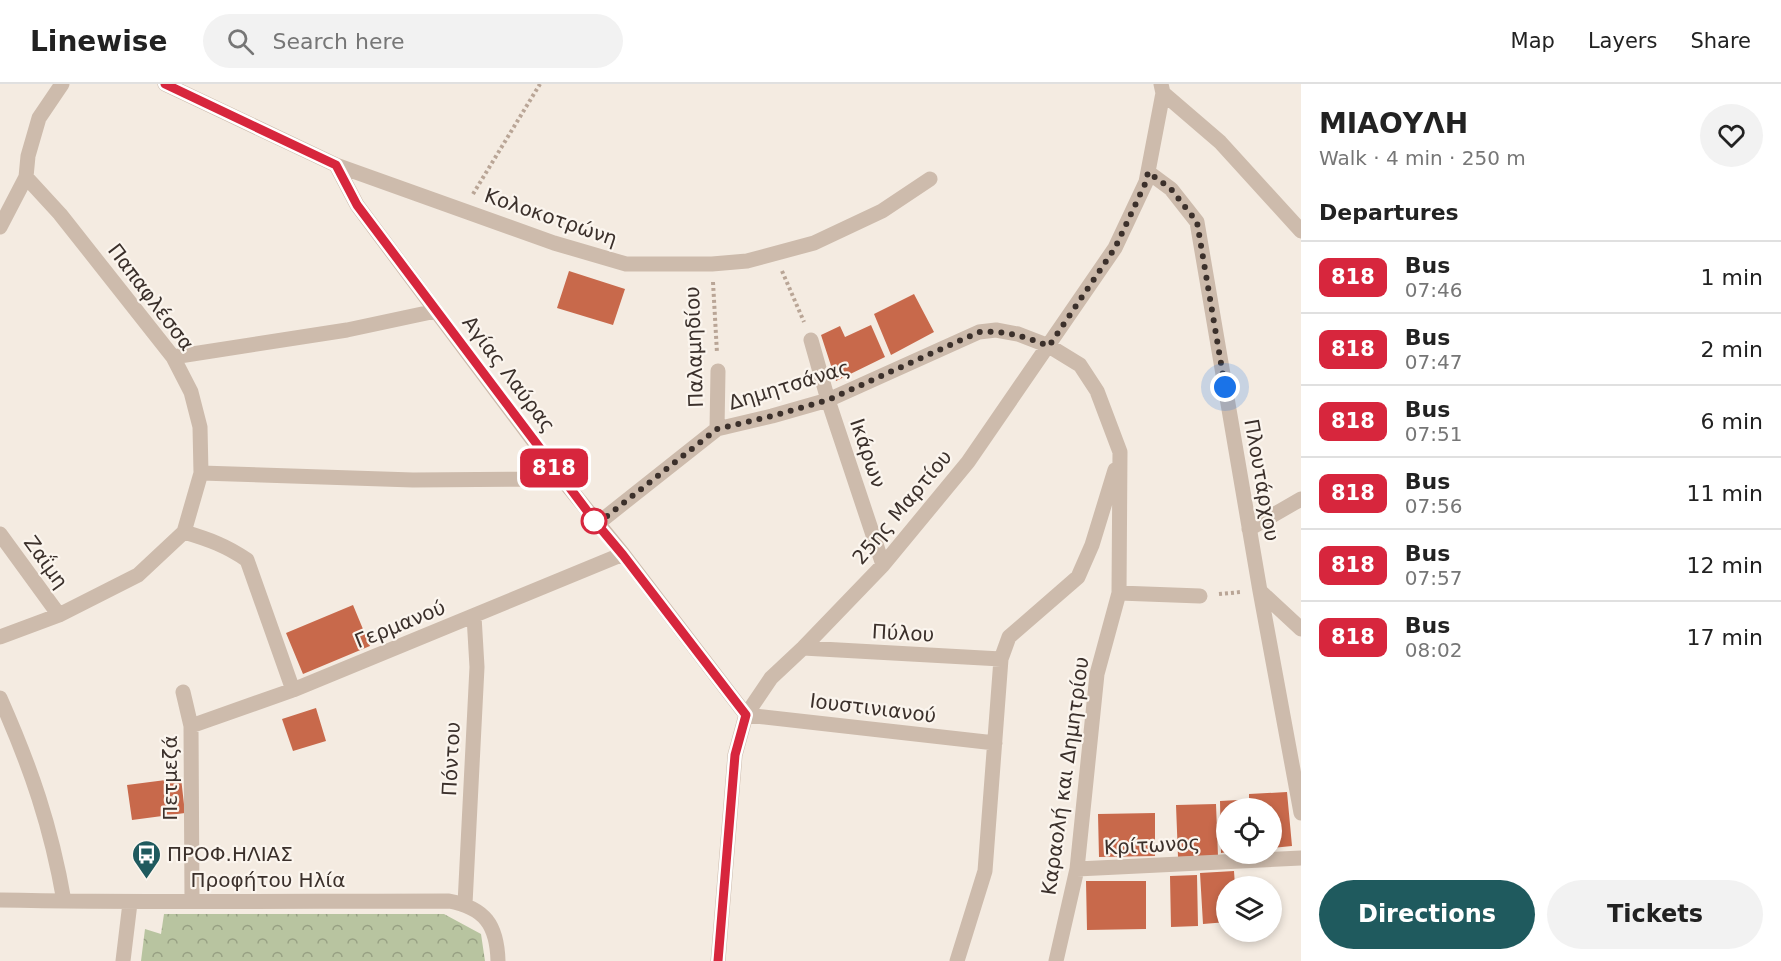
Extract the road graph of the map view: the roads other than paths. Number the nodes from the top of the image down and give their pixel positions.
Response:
1 (62, 84) edge
2 (165, 84) edge
3 (1162, 88) edge
4 (336, 165) junction
5 (1148, 172) junction
6 (27, 177) junction
7 (930, 179) dead end
8 (0, 227) edge
9 (1301, 231) edge
10 (436, 311) junction
11 (811, 340) road end
12 (1049, 346) junction
13 (173, 357) junction
14 (718, 370) road end
15 (828, 400) junction
16 (717, 429) junction
17 (1120, 452) junction
18 (201, 473) junction
19 (562, 479) junction
20 (1301, 499) edge
21 (597, 524) junction
22 (1249, 529) junction
23 (184, 532) junction
24 (0, 534) edge
25 (623, 555) junction
26 (883, 564) junction
27 (1260, 591) junction
28 (1119, 593) junction
29 (1200, 596) road end
30 (59, 615) junction
31 (474, 616) junction
32 (1301, 629) edge
33 (0, 637) edge
34 (803, 648) junction
35 (1000, 659) junction
36 (293, 690) junction
37 (183, 692) dead end
38 (0, 698) edge
39 (746, 715) junction
40 (191, 726) junction
41 (995, 743) junction
42 (1301, 813) edge
43 (1301, 858) edge
44 (1077, 869) junction
45 (0, 900) edge
46 (64, 901) junction
47 (192, 901) junction
48 (130, 903) junction
49 (465, 904) junction
50 (123, 961) edge
51 (498, 961) edge
52 (718, 961) edge
53 (957, 961) edge
54 (1056, 961) edge

1 - 6 street
2 - 4 street, Κολοκοτρώνη
3 - 5 street, 25ης Μαρτίου
3 - 9 street
4 - 7 street, Κολοκοτρώνη
4 - 10 street, Αγίας Λαύρας
5 - 12 street, 25ης Μαρτίου
5 - 22 street, Πλουτάρχου
6 - 8 street
6 - 13 street, Παπαφλέσσα
10 - 13 street
10 - 19 street, Αγίας Λαύρας
11 - 15 street, Ικάρων
12 - 15 street, Δημητσάνας
12 - 17 street, Καραολή και Δημητρίου
12 - 26 street, 25ης Μαρτίου
13 - 18 street, Παπαφλέσσα
14 - 16 street, Παλαμηδίου
15 - 16 street, Δημητσάνας
15 - 26 street, Ικάρων
16 - 21 street, Δημητσάνας
17 - 28 street, Καραολή και Δημητρίου
17 - 35 street
18 - 19 street
18 - 23 street, Παπαφλέσσα
19 - 21 street, Αγίας Λαύρας
20 - 22 street
21 - 25 street, Αγίας Λαύρας
22 - 27 street, Πλουτάρχου
23 - 30 street
23 - 36 street
24 - 30 street, Ζαΐμη
25 - 31 street, Γερμανού
25 - 39 street, Αγίας Λαύρας
26 - 34 street, 25ης Μαρτίου
27 - 32 street
27 - 42 street, Πλουτάρχου
28 - 29 street
28 - 44 street, Καραολή και Δημητρίου
30 - 33 street
31 - 36 street, Γερμανού
31 - 49 street, Πόντου
34 - 35 street, Πύλου
34 - 39 street, 25ης Μαρτίου
35 - 41 street
36 - 40 street, Γερμανού
37 - 40 street, Πετμεζά
38 - 46 street
39 - 41 street, Ιουστινιανού
39 - 52 street, 25ης Μαρτίου
40 - 47 street, Πετμεζά
41 - 53 street
43 - 44 street, Κρίτωνος
44 - 54 street, Καραολή και Δημητρίου
45 - 46 street, Προφήτου Ηλία
46 - 48 street, Προφήτου Ηλία
47 - 48 street, Προφήτου Ηλία
47 - 49 street, Προφήτου Ηλία
48 - 50 street
49 - 51 street

